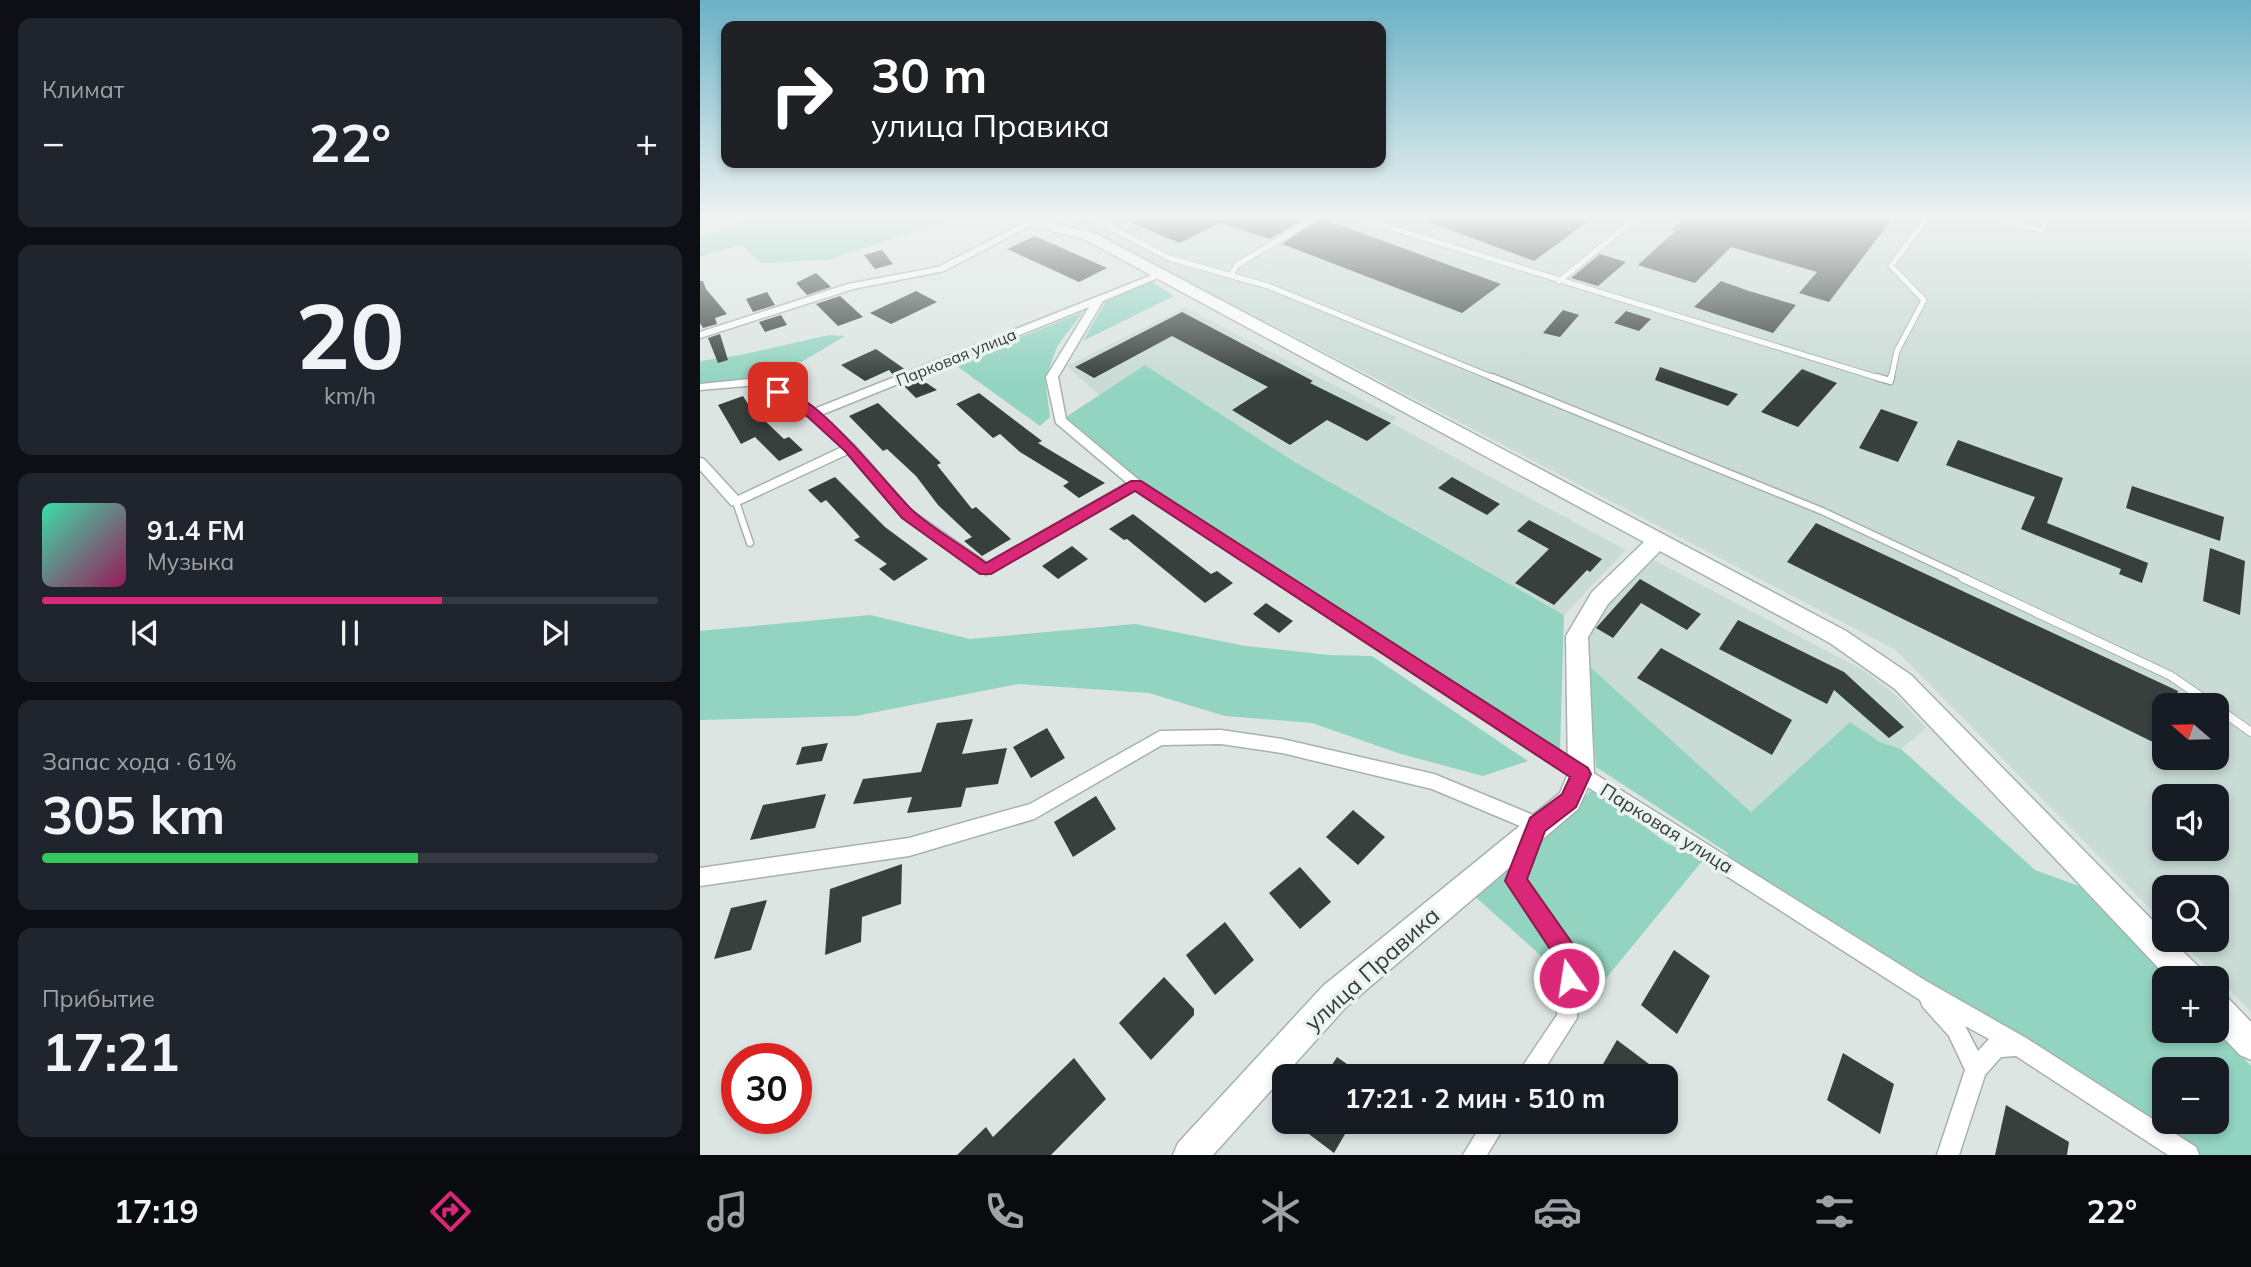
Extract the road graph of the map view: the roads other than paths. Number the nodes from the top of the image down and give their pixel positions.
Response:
1 (920, 273) edge
2 (1156, 273) edge
3 (1223, 273) edge
4 (1533, 273) edge
5 (1569, 273) edge
6 (1898, 273) edge
7 (1160, 275) junction
8 (1231, 275) joint
9 (1559, 281) junction
10 (1099, 299) junction
11 (700, 335) edge
12 (700, 387) edge
13 (813, 414) junction
14 (850, 448) junction
15 (700, 462) edge
16 (1136, 484) junction
17 (736, 502) junction
18 (1658, 541) junction
19 (750, 543) dead end
20 (2194, 693) edge
21 (2230, 717) edge
22 (2251, 732) edge
23 (1581, 774) junction
24 (1537, 825) junction
25 (700, 877) edge
26 (2176, 966) edge
27 (1919, 988) junction
28 (2229, 1021) edge
29 (2251, 1044) edge
30 (2019, 1045) junction
31 (1535, 1064) edge
32 (1976, 1069) junction
33 (1488, 1134) edge
34 (1189, 1155) edge
35 (1474, 1155) edge
36 (1948, 1155) edge
37 (2188, 1155) edge

1 - 11 street
2 - 7 street
3 - 8 lane
4 - 9 lane
5 - 9 lane
6 - 9 lane
7 - 10 street, Парковая улица
7 - 18 street
8 - 20 lane
10 - 13 street, Парковая улица
10 - 16 street, Парковая улица
12 - 13 street
13 - 14 street
14 - 16 street
14 - 17 street
15 - 17 street
16 - 23 street, Парковая улица
17 - 19 lane
18 - 23 street
18 - 26 street
21 - 22 lane
23 - 24 street, улица Правика
23 - 27 street, Парковая улица
24 - 25 street
24 - 31 street
24 - 34 street, улица Правика
27 - 30 street, Парковая улица
27 - 32 street
28 - 29 street
30 - 32 street
30 - 37 street, Парковая улица
32 - 36 street
33 - 35 street

